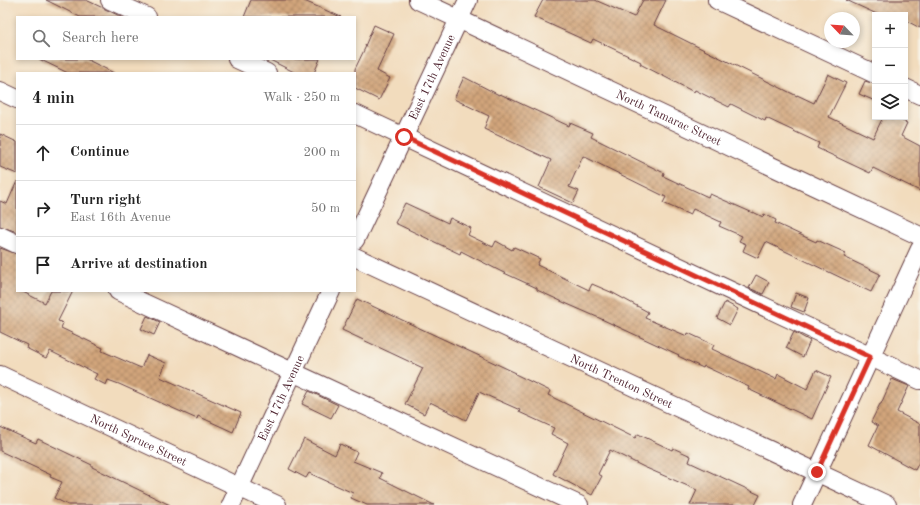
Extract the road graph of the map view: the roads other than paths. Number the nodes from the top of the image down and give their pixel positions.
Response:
1 (110, 0) edge
2 (418, 0) edge
3 (468, 0) edge
4 (717, 0) edge
5 (145, 16) edge
6 (459, 19) junction
7 (239, 60) edge
8 (265, 72) edge
9 (872, 73) edge
10 (908, 89) edge
11 (0, 91) edge
12 (920, 95) edge
13 (16, 99) edge
14 (356, 114) edge
15 (404, 137) junction
16 (0, 236) edge
17 (920, 236) edge
18 (356, 238) edge
19 (16, 244) edge
20 (920, 249) edge
21 (356, 257) edge
22 (120, 292) edge
23 (331, 292) edge
24 (870, 357) junction
25 (293, 372) junction
26 (0, 375) edge
27 (920, 380) edge
28 (817, 472) junction
29 (239, 487) junction
30 (231, 505) edge
31 (277, 505) edge
32 (579, 505) edge
33 (802, 505) edge
34 (887, 505) edge

1 - 5 street
2 - 6 street, North Tamarac Street
3 - 6 street, East 17th Avenue
4 - 9 street
6 - 15 street, East 17th Avenue
6 - 17 street, North Tamarac Street
7 - 8 street
10 - 12 street
11 - 13 street
14 - 15 street
15 - 18 street, East 17th Avenue
15 - 24 street
16 - 19 street
20 - 24 street
21 - 28 street, North Trenton Street
22 - 25 street
23 - 25 street, East 17th Avenue
24 - 27 street
24 - 28 street
25 - 29 street, East 17th Avenue
25 - 32 street
26 - 29 street, North Spruce Street
28 - 33 street
28 - 34 street, North Trenton Street
29 - 30 street, East 17th Avenue
29 - 31 street, North Spruce Street

